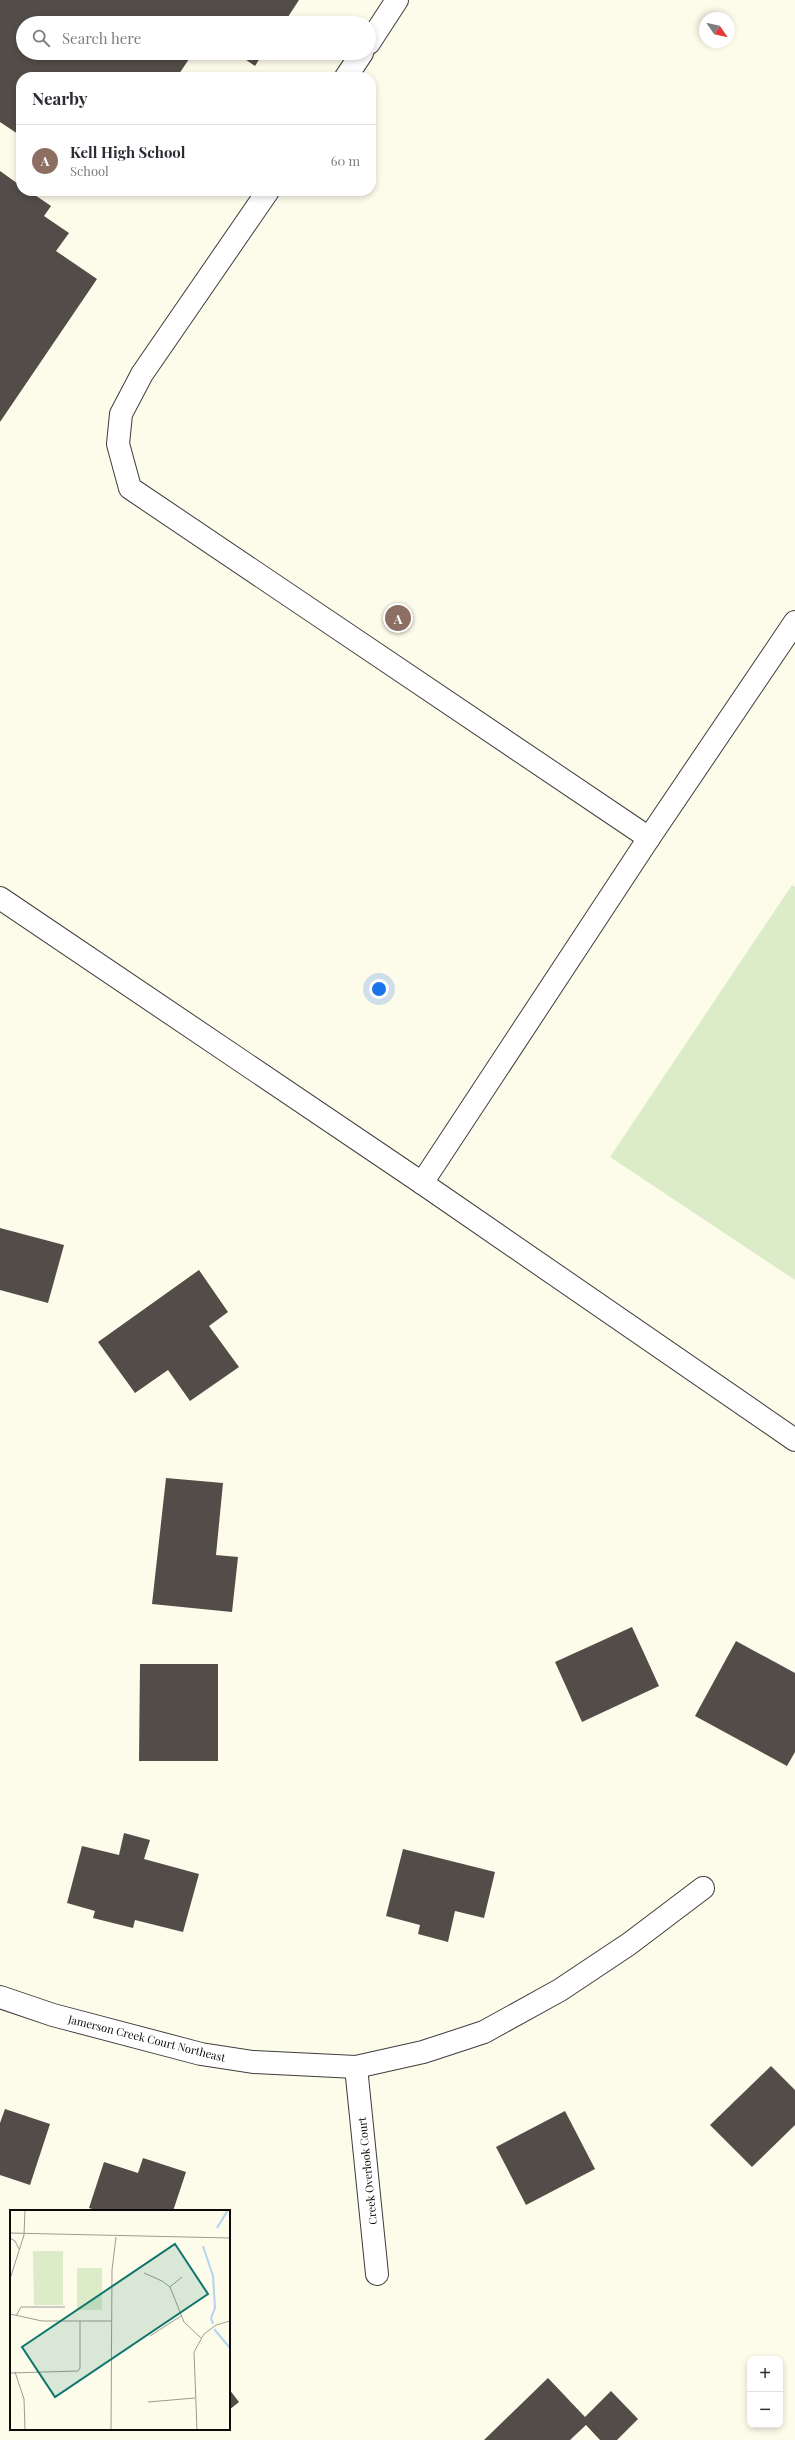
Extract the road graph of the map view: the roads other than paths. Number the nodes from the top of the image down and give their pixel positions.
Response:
1 (397, 0) edge
2 (376, 32) edge
3 (357, 60) edge
4 (349, 72) edge
5 (265, 196) edge
6 (795, 622) edge
7 (649, 838) junction
8 (0, 898) edge
9 (422, 1183) junction
10 (795, 1440) edge
11 (704, 1888) dead end
12 (0, 1998) edge
13 (356, 2067) junction
14 (377, 2274) dead end

1 - 2 street
3 - 4 street
5 - 7 street
6 - 7 street
7 - 9 street
8 - 9 street
9 - 10 street
11 - 13 street, Jamerson Creek Court Northeast
12 - 13 street, Jamerson Creek Court Northeast
13 - 14 street, Creek Overlook Court

